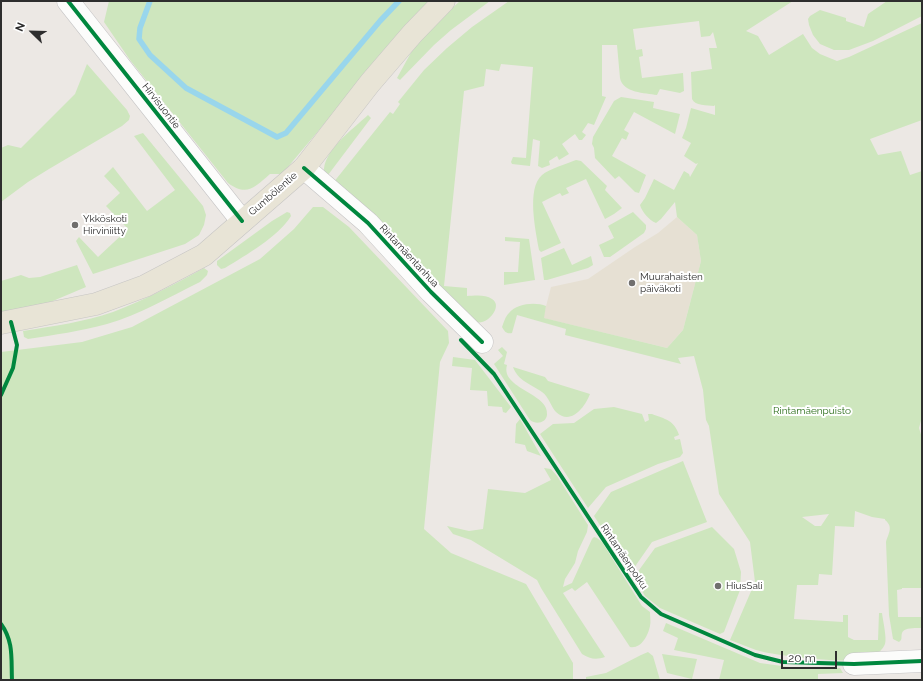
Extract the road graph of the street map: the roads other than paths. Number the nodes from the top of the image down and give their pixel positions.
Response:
1 (68, 1) edge
2 (444, 1) edge
3 (304, 168) junction
4 (242, 221) junction
5 (1, 323) edge
6 (482, 342) dead end
7 (922, 661) edge
8 (854, 664) dead end

1 - 4 street, Hirvisuontie
2 - 3 main road, Gumbölentie
3 - 4 main road, Gumbölentie
3 - 6 street, Rintamäentanhua
4 - 5 main road, Gumbölentie
7 - 8 street

